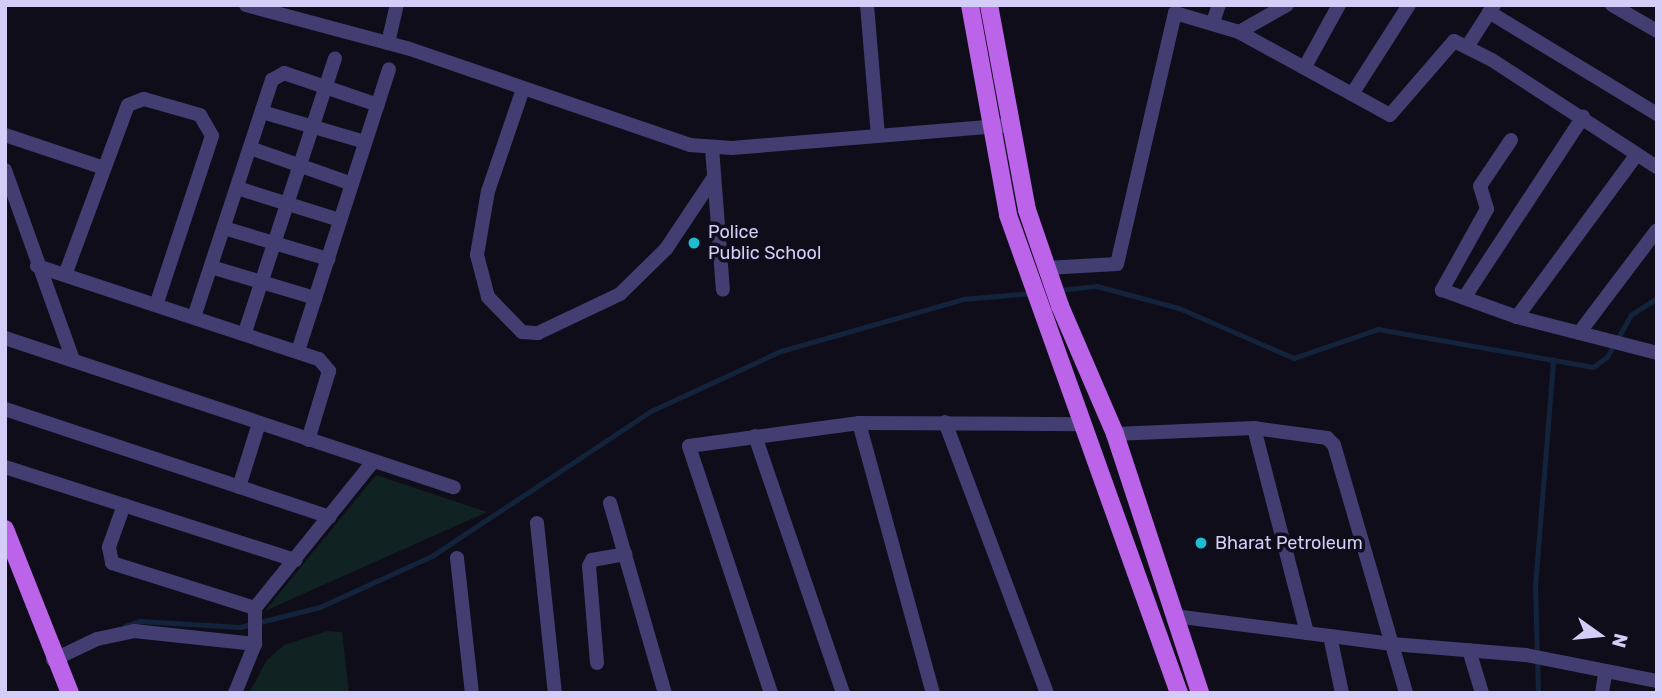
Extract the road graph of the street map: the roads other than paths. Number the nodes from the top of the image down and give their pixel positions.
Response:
1 (246, 5) edge
2 (397, 5) edge
3 (867, 5) edge
4 (970, 5) edge
5 (989, 5) edge
6 (1219, 5) edge
7 (1287, 5) edge
8 (1339, 5) edge
9 (1409, 5) edge
10 (1612, 5) edge
11 (1492, 9) edge
12 (1213, 22) junction
13 (1657, 31) edge
14 (1239, 32) junction
15 (388, 43) junction
16 (1466, 47) junction
17 (335, 58) dead end
18 (1306, 65) junction
19 (389, 69) dead end
20 (326, 87) junction
21 (523, 89) junction
22 (1352, 94) junction
23 (378, 104) junction
24 (262, 112) junction
25 (1657, 114) edge
26 (1583, 117) junction
27 (1010, 125) junction
28 (313, 126) junction
29 (990, 127) junction
30 (5, 135) edge
31 (878, 136) junction
32 (1511, 140) dead end
33 (365, 142) junction
34 (250, 148) junction
35 (712, 148) junction
36 (1637, 154) junction
37 (300, 165) junction
38 (1657, 167) edge
39 (104, 168) junction
40 (5, 170) edge
41 (714, 177) junction
42 (352, 184) junction
43 (237, 188) junction
44 (287, 204) junction
45 (340, 220) junction
46 (224, 228) junction
47 (1657, 230) edge
48 (274, 243) junction
49 (328, 258) junction
50 (37, 266) junction
51 (211, 267) junction
52 (1046, 268) junction
53 (65, 275) junction
54 (261, 283) junction
55 (723, 290) dead end
56 (315, 298) junction
57 (1464, 298) junction
58 (156, 305) junction
59 (194, 317) junction
60 (1517, 317) junction
61 (245, 332) junction
62 (1579, 333) junction
63 (5, 338) edge
64 (298, 351) junction
65 (1657, 353) edge
66 (73, 360) junction
67 (5, 408) edge
68 (945, 422) junction
69 (259, 423) junction
70 (859, 424) junction
71 (1081, 424) junction
72 (1254, 428) junction
73 (1115, 434) junction
74 (755, 436) junction
75 (309, 440) junction
76 (373, 462) junction
77 (5, 467) edge
78 (239, 487) junction
79 (454, 487) dead end
80 (610, 503) dead end
81 (124, 505) junction
82 (330, 517) junction
83 (537, 523) dead end
84 (5, 529) edge
85 (8, 547) edge
86 (625, 554) junction
87 (457, 558) dead end
88 (295, 560) junction
89 (1174, 616) junction
90 (255, 618) junction
91 (1307, 633) junction
92 (1330, 636) junction
93 (255, 644) junction
94 (1392, 644) junction
95 (1469, 650) junction
96 (53, 660) junction
97 (597, 663) dead end
98 (1605, 674) junction
99 (1657, 681) edge
100 (70, 692) edge
101 (235, 693) edge
102 (472, 693) edge
103 (555, 693) edge
104 (665, 693) edge
105 (771, 693) edge
106 (843, 693) edge
107 (933, 693) edge
108 (1047, 693) edge
109 (1179, 693) edge
110 (1200, 693) edge
111 (1342, 693) edge
112 (1406, 693) edge
113 (1482, 693) edge
114 (1602, 693) edge

1 - 15 street
2 - 15 street
3 - 31 street
4 - 29 main road
5 - 27 main road
6 - 12 street
7 - 14 street
8 - 18 street
9 - 22 street
10 - 13 street
11 - 16 street
11 - 25 street
12 - 14 street
12 - 52 street
14 - 18 street
15 - 21 street
16 - 22 street
16 - 26 street
17 - 20 street
18 - 22 street
19 - 23 street
20 - 23 street
20 - 24 street
20 - 28 street
21 - 35 street
21 - 41 street
23 - 33 street
24 - 28 street
24 - 34 street
26 - 36 street
26 - 57 street
27 - 29 street
27 - 52 main road
28 - 33 street
28 - 37 street
29 - 31 street
29 - 71 main road
30 - 39 street
31 - 35 street
32 - 57 street
33 - 42 street
34 - 37 street
34 - 43 street
35 - 41 street
36 - 38 street
36 - 60 street
37 - 42 street
37 - 44 street
39 - 53 street
39 - 58 street
40 - 50 street
41 - 55 street
42 - 45 street
43 - 44 street
43 - 46 street
44 - 45 street
44 - 48 street
45 - 49 street
46 - 48 street
46 - 51 street
47 - 62 street
48 - 49 street
48 - 54 street
49 - 56 street
50 - 53 street
50 - 66 street
51 - 54 street
51 - 59 street
52 - 73 main road
53 - 58 street
54 - 56 street
54 - 61 street
56 - 64 street
57 - 60 street
58 - 59 street
59 - 61 street
60 - 62 street
61 - 64 street
62 - 65 street
63 - 66 street
64 - 75 street
66 - 69 street
67 - 78 street
68 - 70 street
68 - 71 street
68 - 108 street
69 - 75 street
69 - 78 street
70 - 74 street
70 - 107 street
71 - 109 main road
72 - 73 street
72 - 91 street
72 - 94 street
73 - 89 main road
74 - 105 street
74 - 106 street
75 - 76 street
76 - 79 street
76 - 82 street
77 - 81 street
78 - 82 street
80 - 86 street
81 - 88 street
81 - 90 street
82 - 88 street
83 - 103 street
84 - 85 main road
85 - 96 main road
86 - 97 street
86 - 104 street
87 - 102 street
88 - 90 street
89 - 91 street
89 - 110 main road
90 - 93 street
91 - 92 street
92 - 94 street
92 - 111 street
93 - 96 street
93 - 101 street
94 - 95 street
94 - 112 street
95 - 98 street
95 - 113 street
96 - 100 main road
98 - 99 street
98 - 114 street

